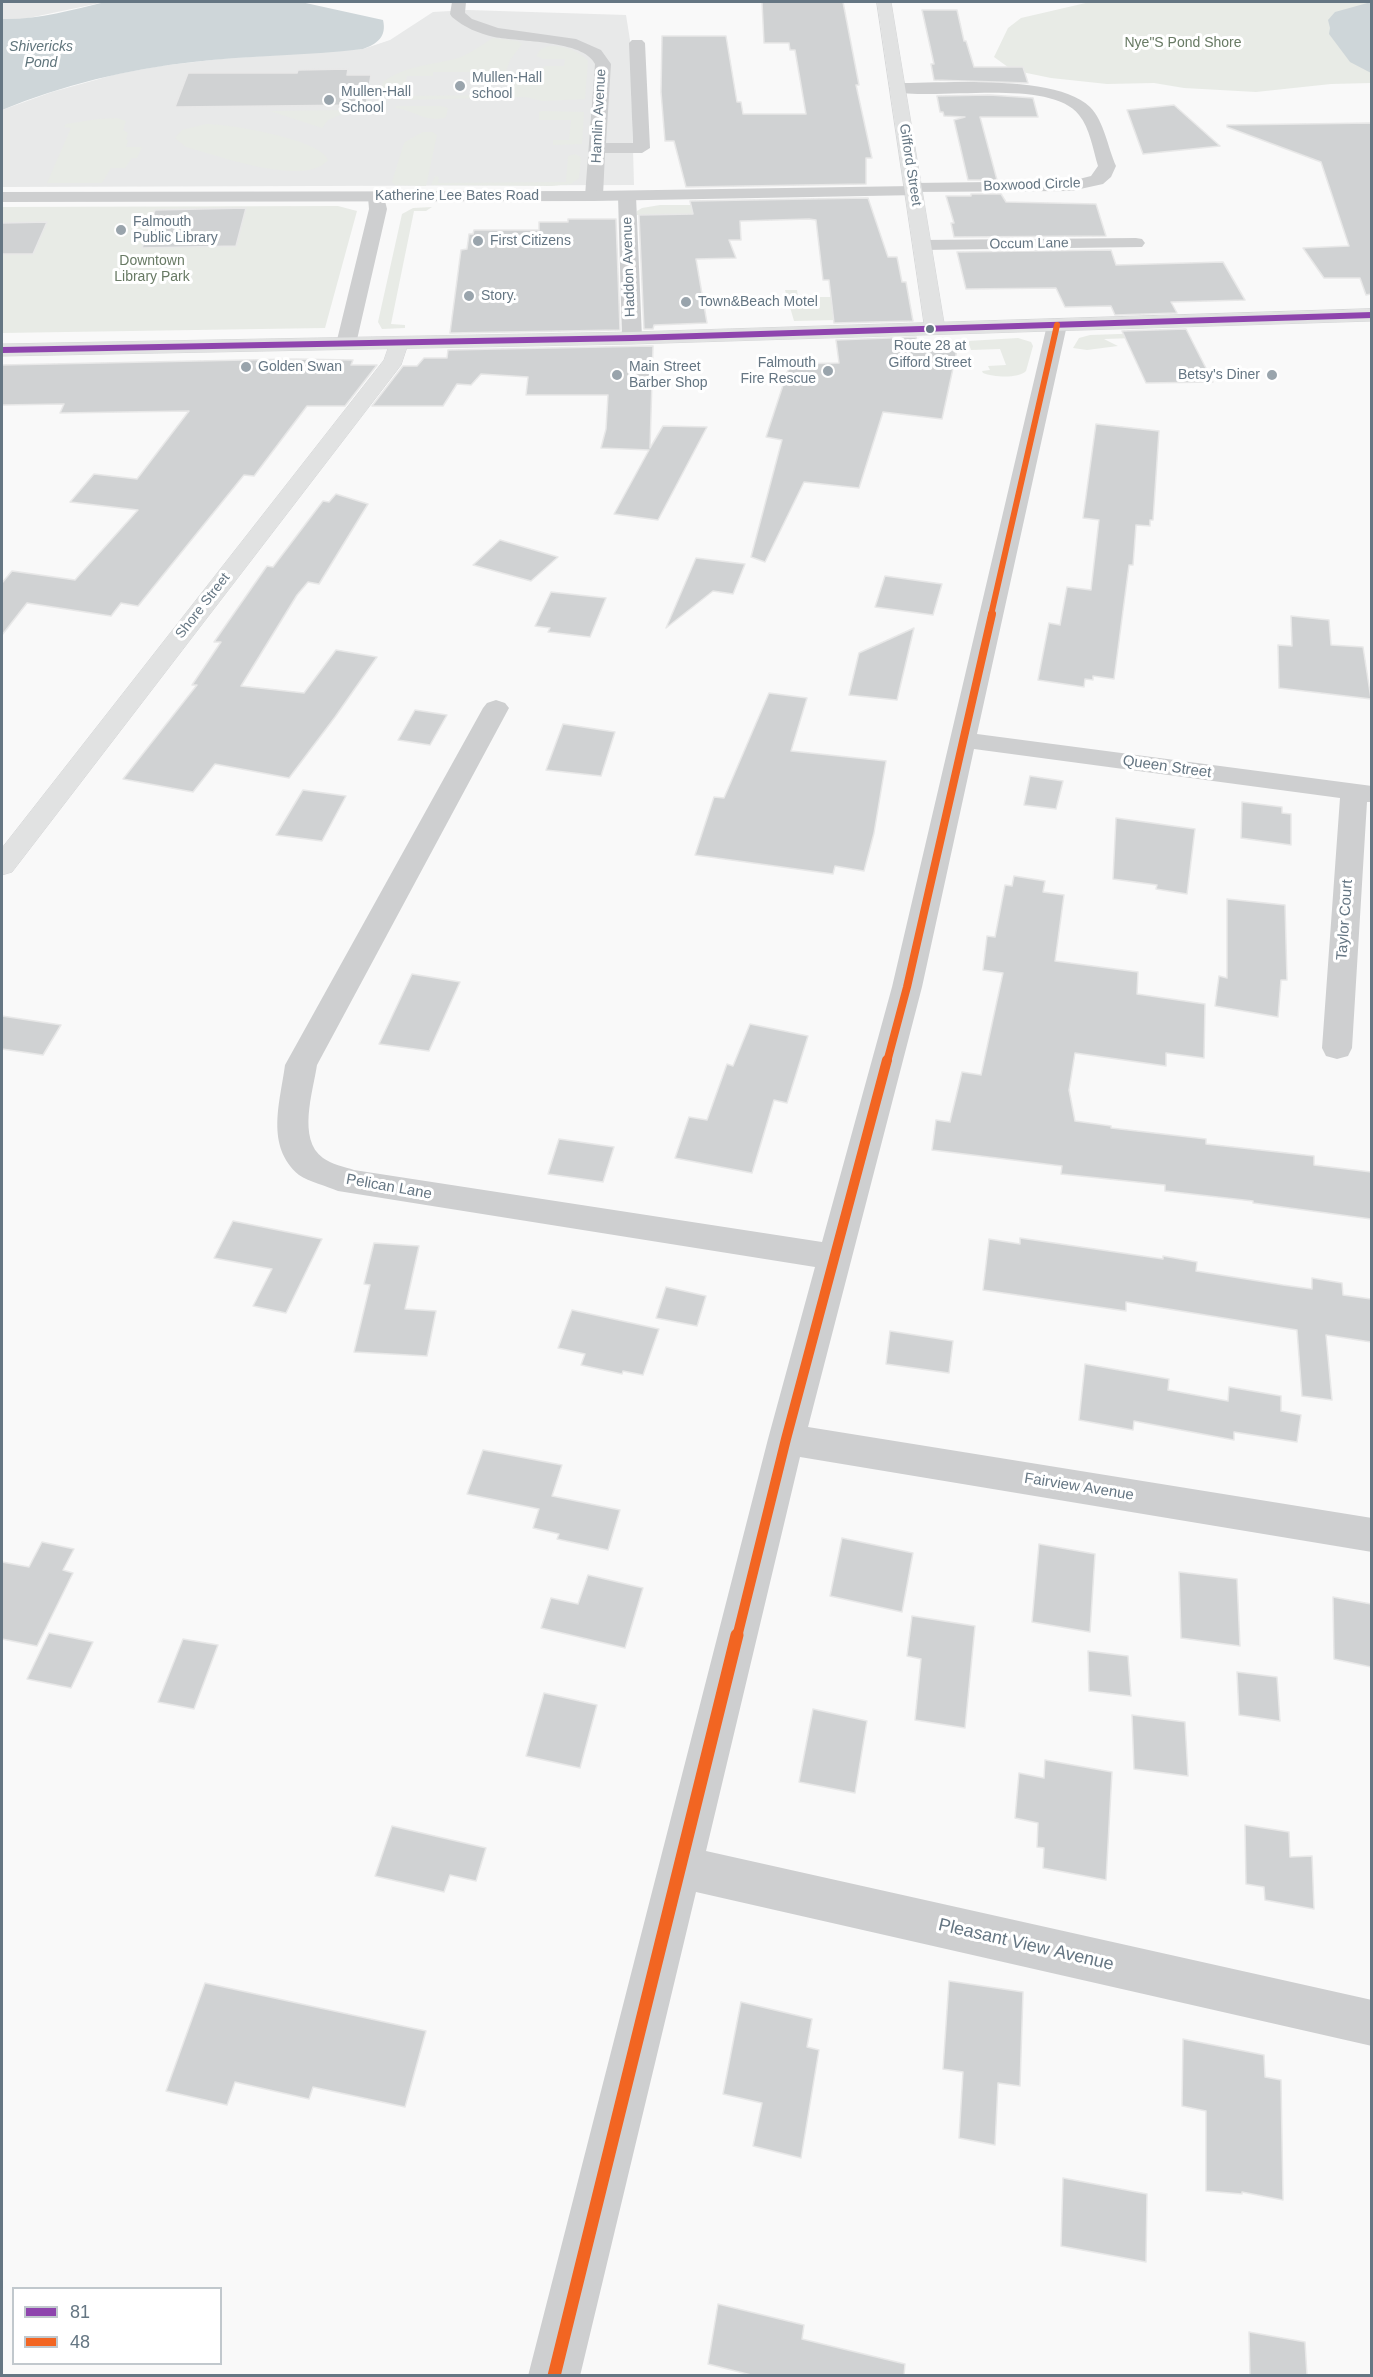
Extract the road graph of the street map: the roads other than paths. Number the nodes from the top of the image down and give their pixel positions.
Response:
1 (459, 2) edge
2 (884, 2) edge
3 (637, 43) dead end
4 (897, 88) junction
5 (597, 148) junction
6 (913, 190) junction
7 (594, 196) junction
8 (627, 196) junction
9 (2, 197) edge
10 (377, 197) junction
11 (1136, 243) dead end
12 (922, 245) junction
13 (1371, 315) edge
14 (1057, 325) junction
15 (935, 329) junction
16 (632, 338) junction
17 (346, 344) junction
18 (398, 344) junction
19 (2, 350) edge
20 (496, 708) dead end
21 (963, 740) junction
22 (1363, 793) edge
23 (2, 866) edge
24 (1337, 1048) dead end
25 (836, 1257) junction
26 (786, 1439) junction
27 (1371, 1535) edge
28 (680, 1867) junction
29 (1371, 2023) edge
30 (554, 2376) edge

1 - 5 street, Hamlin Avenue
2 - 4 main road, Gifford Street
3 - 5 street
4 - 6 main road, Gifford Street
4 - 6 street, Boxwood Circle
5 - 7 street, Hamlin Avenue
6 - 8 street, Katherine Lee Bates Road
6 - 12 main road, Gifford Street
7 - 8 street, Katherine Lee Bates Road
7 - 10 street, Katherine Lee Bates Road
8 - 16 street, Haddon Avenue
9 - 10 street, Katherine Lee Bates Road
10 - 17 street
11 - 12 street, Occum Lane
12 - 15 main road, Gifford Street
13 - 14 main road
14 - 15 main road
14 - 21 street
15 - 16 main road
16 - 18 main road
17 - 18 main road
17 - 19 main road
18 - 23 main road, Shore Street
20 - 25 street, Pelican Lane
21 - 22 street, Queen Street
21 - 25 street
22 - 24 street, Taylor Court
25 - 26 street
26 - 27 street, Fairview Avenue
26 - 28 street
28 - 29 street, Pleasant View Avenue
28 - 30 street

